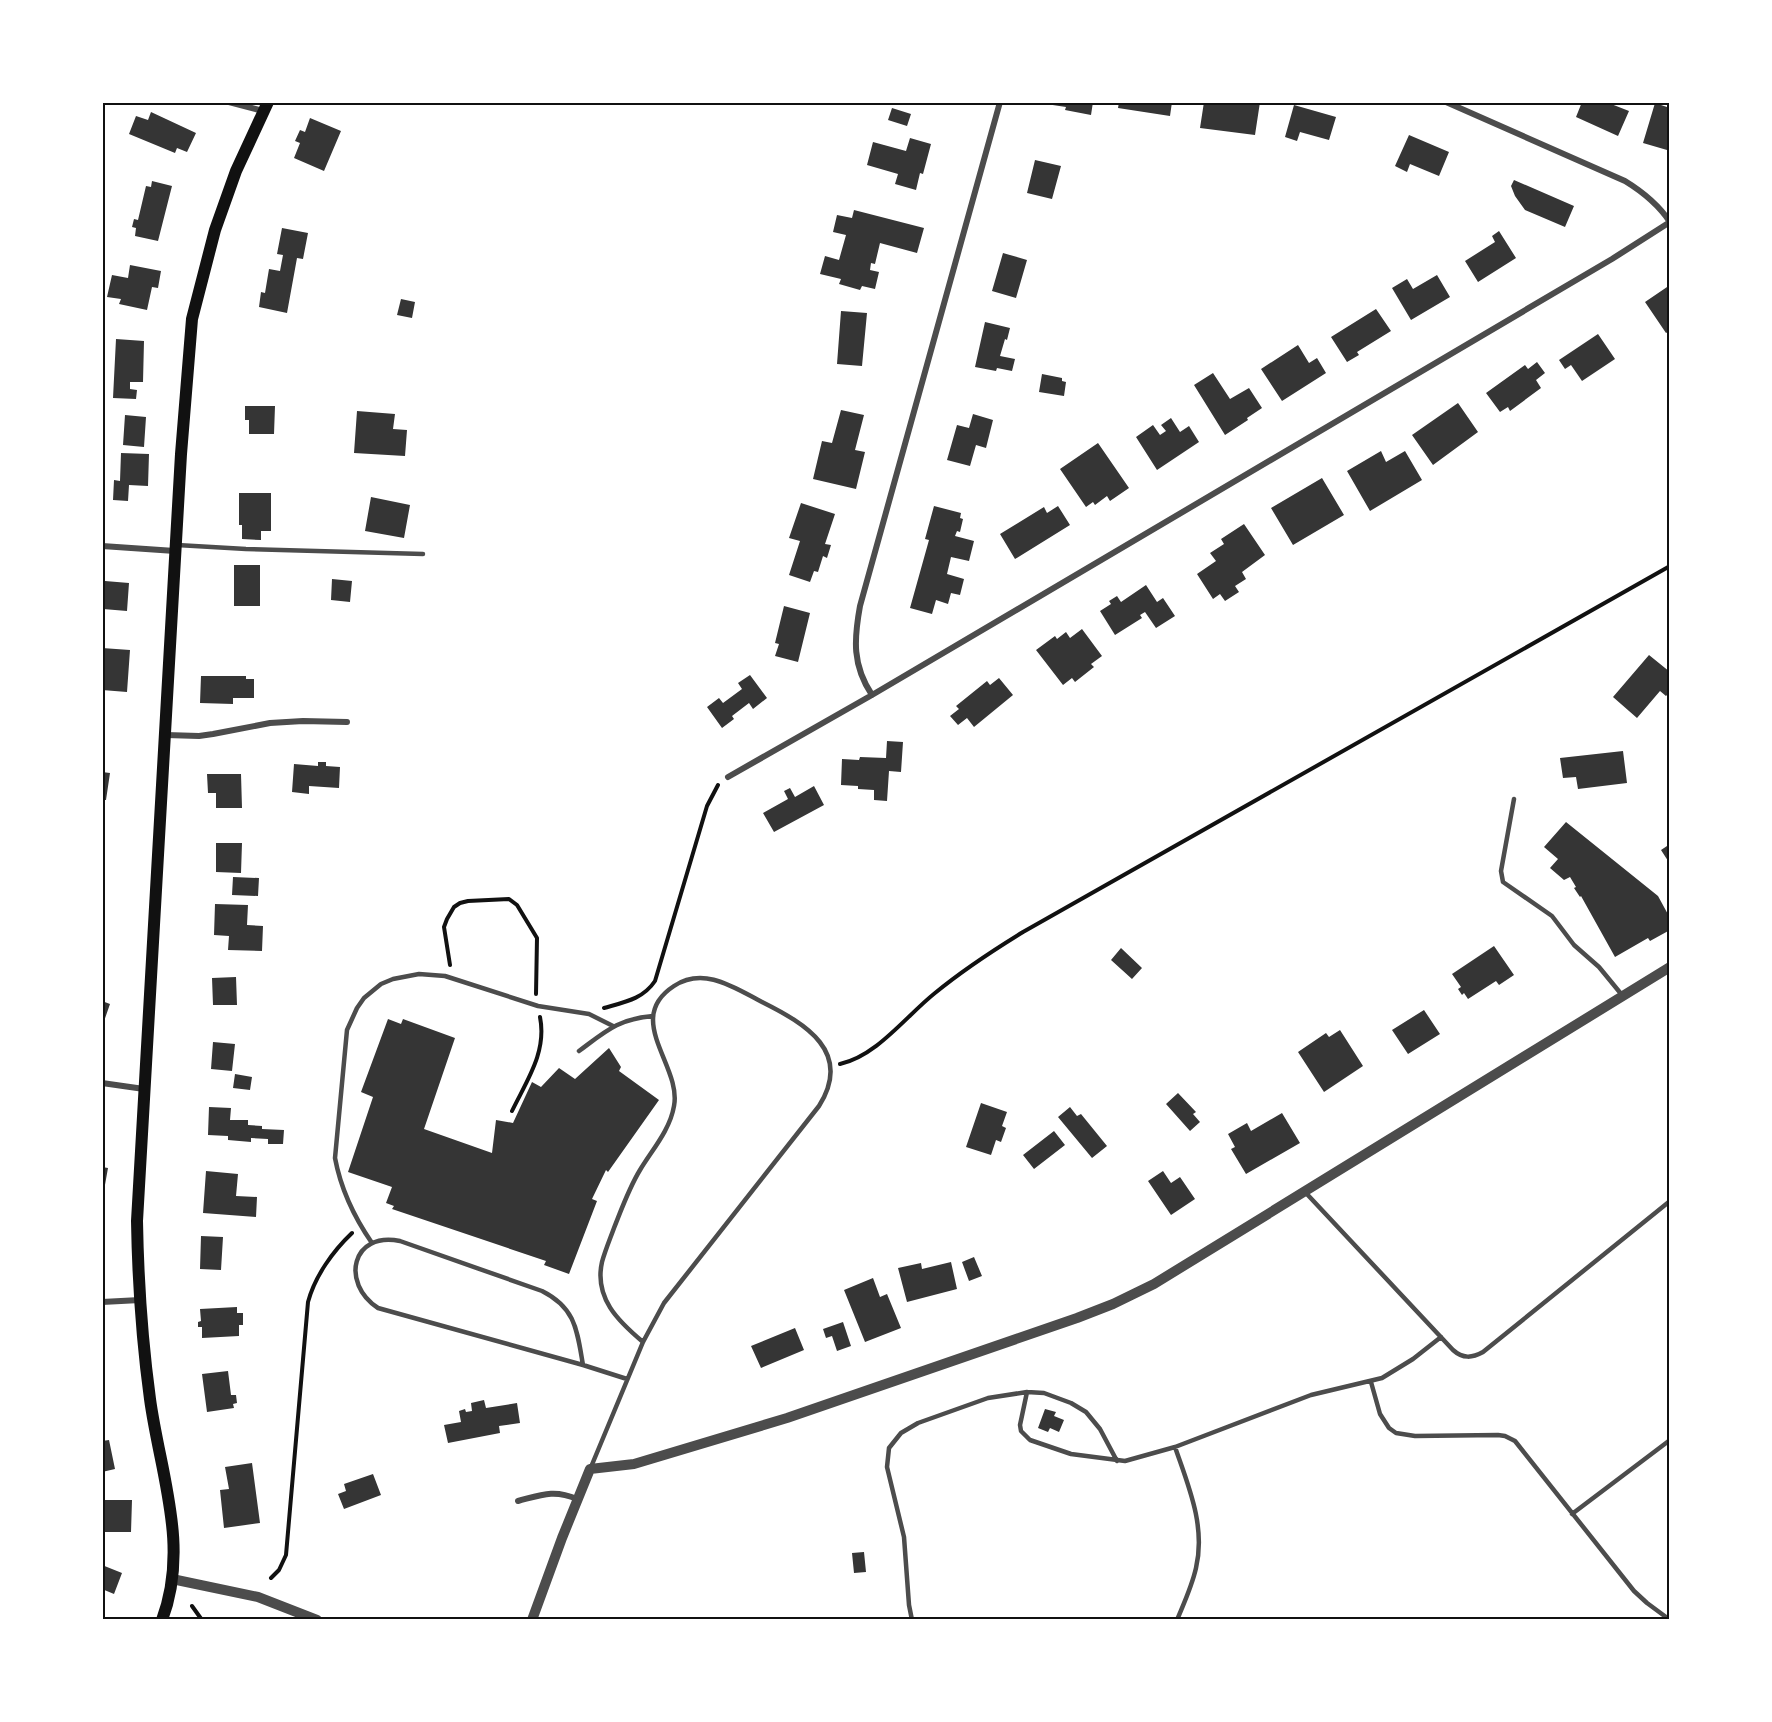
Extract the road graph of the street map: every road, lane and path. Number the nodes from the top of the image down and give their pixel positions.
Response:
1 (229, 102) edge
2 (1000, 102) edge
3 (1446, 102) edge
4 (265, 107) edge
5 (1670, 222) edge
6 (102, 546) edge
7 (176, 548) junction
8 (423, 554) dead end
9 (1670, 566) edge
10 (872, 695) junction
11 (347, 722) dead end
12 (166, 735) junction
13 (728, 777) joint
14 (1514, 799) dead end
15 (1670, 967) edge
16 (453, 978) junction
17 (1622, 995) junction
18 (538, 1006) junction
19 (590, 1014) junction
20 (653, 1016) junction
21 (613, 1026) junction
22 (579, 1051) dead end
23 (831, 1066) junction
24 (102, 1083) edge
25 (144, 1089) junction
26 (512, 1111) dead end
27 (1305, 1192) junction
28 (1670, 1201) edge
29 (361, 1227) junction
30 (372, 1243) junction
31 (140, 1300) junction
32 (102, 1302) edge
33 (1440, 1337) junction
34 (643, 1342) junction
35 (583, 1365) junction
36 (627, 1379) junction
37 (1371, 1382) junction
38 (1028, 1392) junction
39 (1670, 1440) edge
40 (1175, 1447) junction
41 (1117, 1461) junction
42 (590, 1469) junction
43 (577, 1499) junction
44 (518, 1501) dead end
45 (1572, 1514) junction
46 (271, 1578) dead end
47 (172, 1579) junction
48 (192, 1606) dead end
49 (162, 1620) edge
50 (202, 1620) edge
51 (317, 1620) edge
52 (532, 1620) edge
53 (912, 1620) edge
54 (1177, 1620) edge
55 (1670, 1620) edge

1 - 4 street
2 - 10 street
3 - 5 street
4 - 7 main road
5 - 10 street
6 - 7 street
7 - 8 lane
7 - 12 main road
9 - 23 path
10 - 13 street
11 - 12 street
12 - 25 main road
13 - 19 path
14 - 17 lane
15 - 17 street
16 - 18 lane
16 - 18 path
16 - 29 lane
17 - 27 street
18 - 19 lane
18 - 26 path
19 - 21 lane
20 - 21 lane
20 - 23 lane
20 - 34 lane
21 - 22 lane
23 - 34 lane
24 - 25 street
25 - 31 main road
27 - 33 lane
27 - 42 street
28 - 33 lane
29 - 30 lane
29 - 46 path
30 - 35 lane
30 - 35 lane
31 - 32 street
31 - 47 main road
33 - 37 lane
34 - 36 lane
35 - 36 lane
36 - 42 lane
37 - 40 lane
37 - 45 lane
38 - 41 lane
38 - 41 lane
38 - 53 lane
39 - 45 lane
40 - 41 lane
40 - 54 lane
42 - 43 street
43 - 44 street
43 - 52 street
45 - 55 lane
47 - 49 main road
47 - 51 street
48 - 50 path

